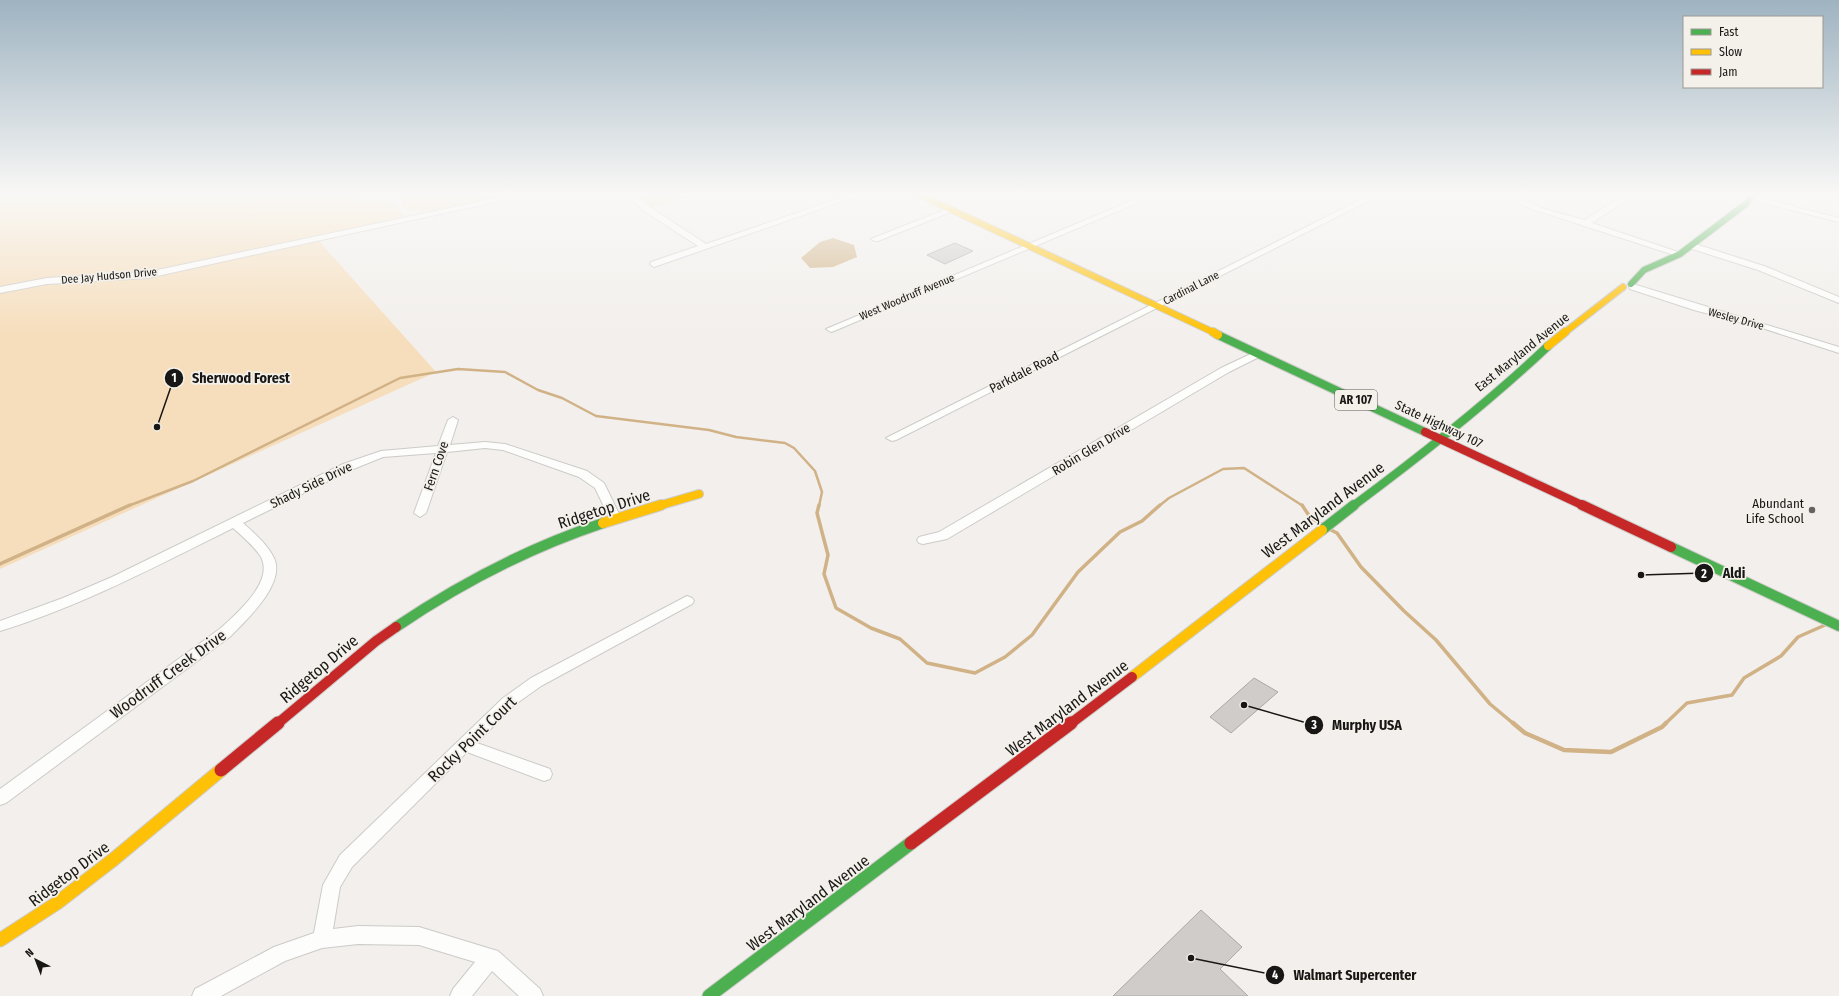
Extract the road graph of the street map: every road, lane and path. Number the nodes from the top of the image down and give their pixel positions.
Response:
1 (305, 241) edge
2 (697, 241) edge
3 (722, 241) edge
4 (1019, 241) edge
5 (1040, 241) edge
6 (1283, 241) edge
7 (1642, 241) edge
8 (1698, 241) edge
9 (1029, 246) junction
10 (1692, 246) junction
11 (706, 247) junction
12 (1680, 254) junction
13 (654, 264) dead end
14 (1630, 283) junction
15 (3, 289) edge
16 (1839, 300) edge
17 (1156, 305) junction
18 (831, 329) dead end
19 (1839, 350) edge
20 (1257, 354) junction
21 (452, 420) dead end
22 (892, 438) dead end
23 (1438, 438) junction
24 (442, 448) junction
25 (699, 494) dead end
26 (420, 513) dead end
27 (616, 520) junction
28 (235, 523) junction
29 (923, 540) dead end
30 (687, 601) dead end
31 (0, 626) edge
32 (1839, 626) edge
33 (465, 745) junction
34 (544, 774) dead end
35 (0, 798) edge
36 (322, 938) junction
37 (0, 940) edge
38 (491, 958) junction
39 (202, 996) edge
40 (460, 996) edge
41 (533, 996) edge
42 (709, 996) edge

1 - 15 street, Dee Jay Hudson Drive
2 - 11 street
3 - 11 street
4 - 9 street, State Highway 107 / AR 107
5 - 9 street, West Woodruff Avenue
6 - 17 street, Cardinal Lane
7 - 12 street
8 - 10 street, East Maryland Avenue
9 - 17 street, State Highway 107 / AR 107
9 - 18 street, West Woodruff Avenue
10 - 12 street, East Maryland Avenue
10 - 16 street
11 - 13 street
12 - 14 street, East Maryland Avenue
14 - 19 street, Wesley Drive
14 - 23 street, East Maryland Avenue
17 - 20 street, State Highway 107 / AR 107
17 - 22 street, Parkdale Road
20 - 23 street, State Highway 107 / AR 107
20 - 29 street, Robin Glen Drive
21 - 24 street, Fern Cove
23 - 32 street, State Highway 107 / AR 107
23 - 42 street, West Maryland Avenue
24 - 26 street, Fern Cove
24 - 27 street, Shady Side Drive
24 - 28 street, Shady Side Drive
25 - 27 street, Ridgetop Drive
27 - 37 street, Ridgetop Drive
28 - 31 street, Shady Side Drive
28 - 35 street, Woodruff Creek Drive
30 - 33 street, Rocky Point Court
33 - 34 street
33 - 36 street, Rocky Point Court
36 - 38 street
36 - 39 street
38 - 40 street
38 - 41 street

